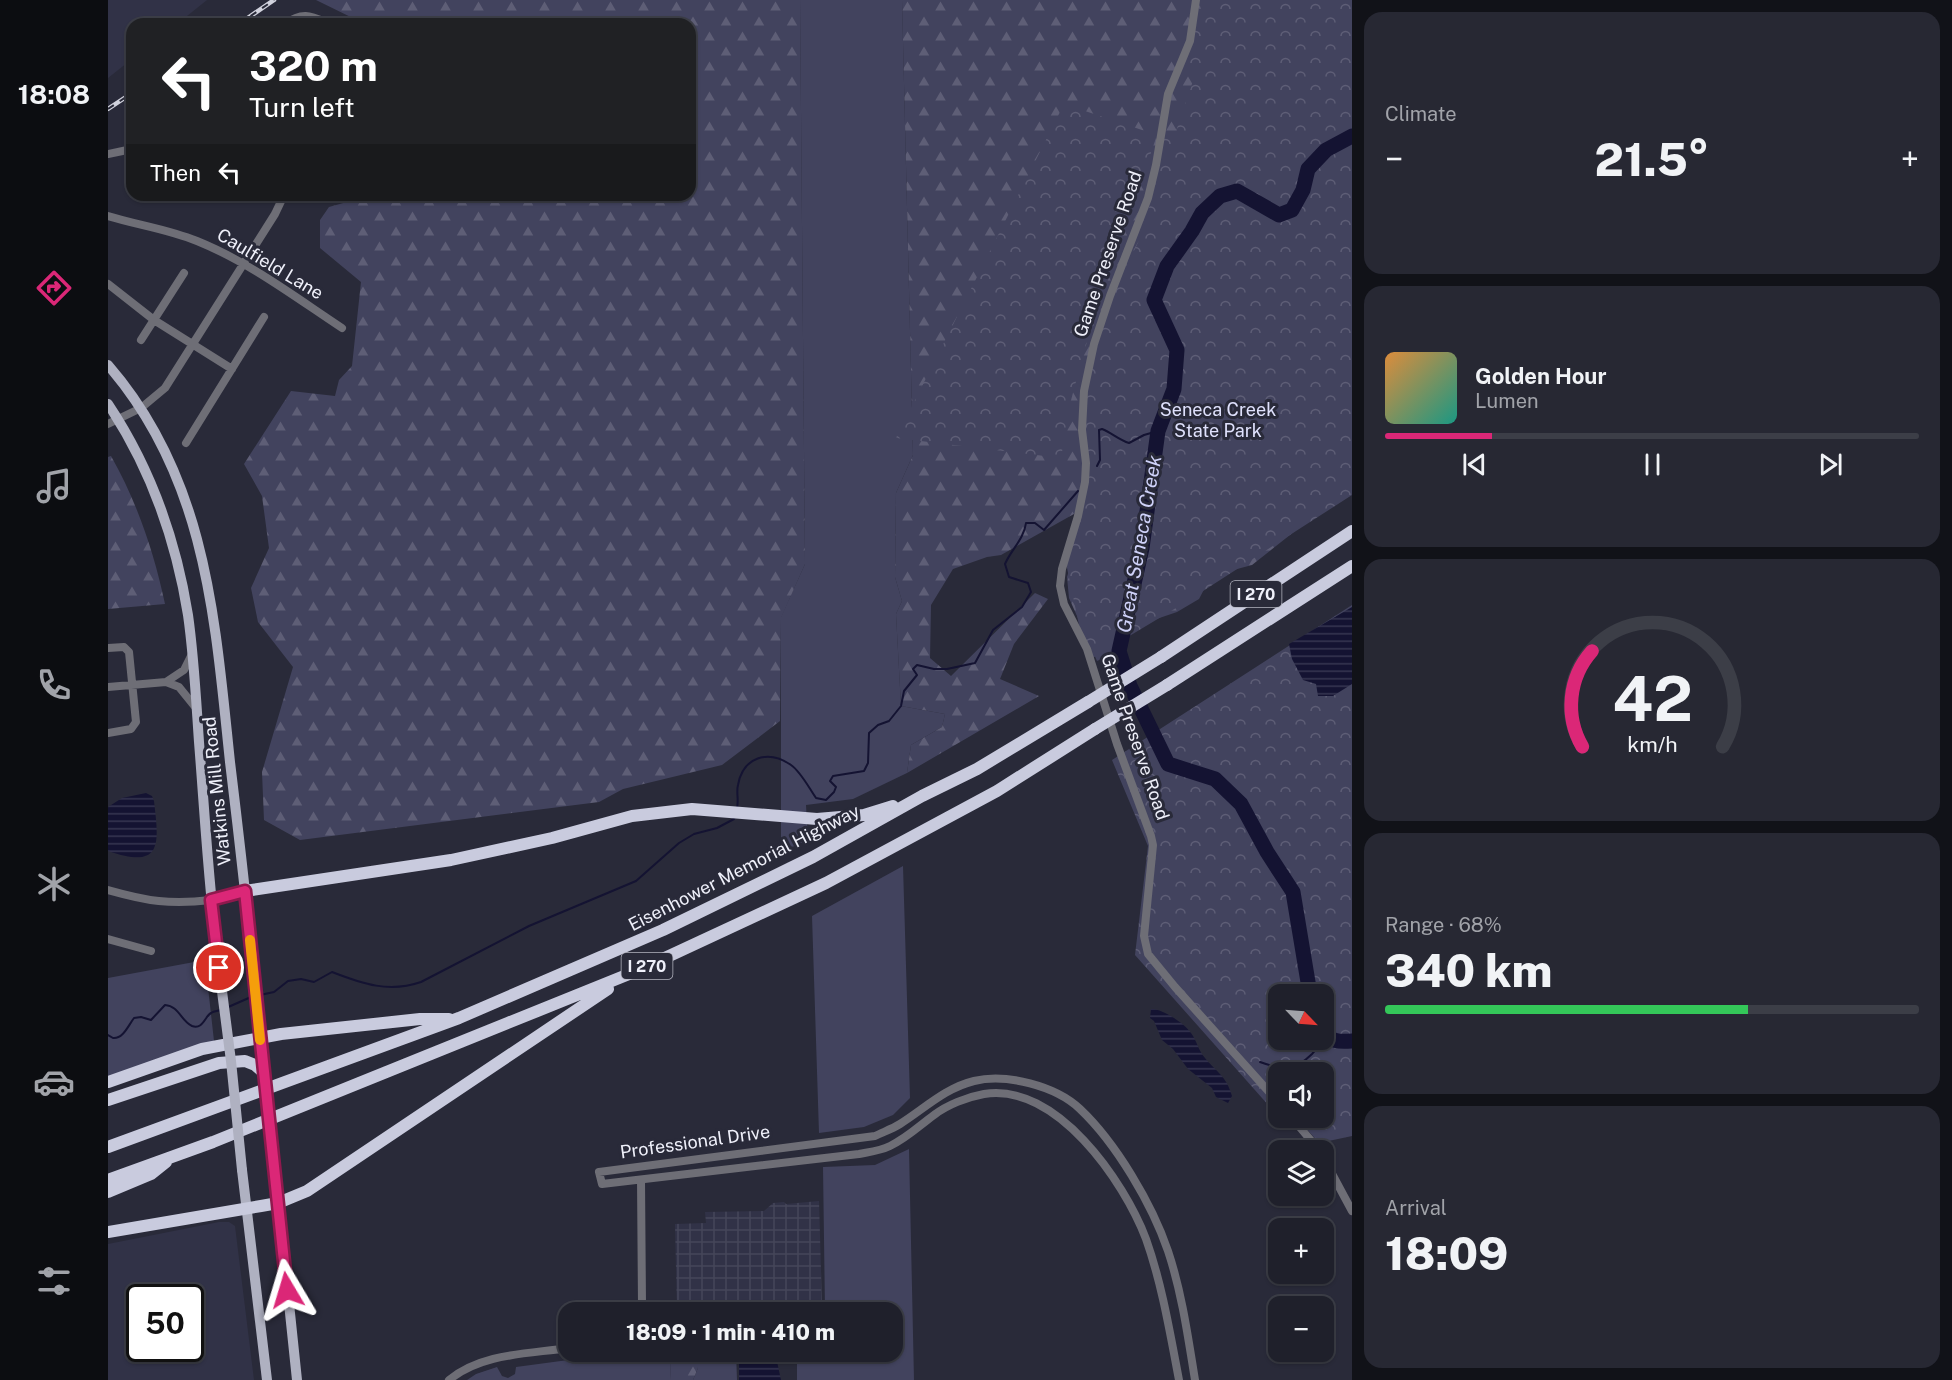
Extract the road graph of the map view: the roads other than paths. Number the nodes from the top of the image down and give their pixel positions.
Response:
1 (1196, 0) edge
2 (294, 18) edge
3 (313, 18) edge
4 (126, 150) edge
5 (108, 154) edge
6 (281, 201) edge
7 (108, 216) edge
8 (244, 264) junction
9 (184, 273) dead end
10 (108, 284) edge
11 (264, 317) dead end
12 (154, 320) junction
13 (342, 328) dead end
14 (141, 340) dead end
15 (192, 345) junction
16 (108, 365) edge
17 (232, 369) junction
18 (108, 404) edge
19 (141, 408) junction
20 (113, 422) edge
21 (186, 443) dead end
22 (1352, 531) edge
23 (1352, 566) edge
24 (108, 648) edge
25 (192, 653) junction
26 (166, 682) junction
27 (132, 685) junction
28 (108, 687) edge
29 (196, 708) junction
30 (108, 733) edge
31 (922, 796) junction
32 (108, 890) edge
33 (245, 891) junction
34 (211, 900) junction
35 (108, 939) edge
36 (140, 948) junction
37 (151, 951) dead end
38 (138, 958) dead end
39 (639, 970) junction
40 (459, 1018) junction
41 (225, 1062) junction
42 (263, 1072) junction
43 (108, 1082) edge
44 (1268, 1091) edge
45 (108, 1100) edge
46 (1300, 1128) edge
47 (1311, 1140) edge
48 (108, 1147) edge
49 (177, 1154) junction
50 (1334, 1177) edge
51 (108, 1180) edge
52 (641, 1180) junction
53 (108, 1192) edge
54 (278, 1203) junction
55 (247, 1209) junction
56 (1352, 1211) edge
57 (108, 1232) edge
58 (642, 1302) edge
59 (558, 1349) edge
60 (267, 1380) edge
61 (297, 1380) edge
62 (448, 1380) edge
63 (1179, 1380) edge
64 (1195, 1380) edge

1 - 44 street, Game Preserve Road
2 - 3 street
4 - 5 street
6 - 8 street
7 - 8 street, Caulfield Lane
8 - 13 street, Caulfield Lane
8 - 15 street
9 - 12 street
10 - 12 street
11 - 17 street
12 - 14 street
12 - 15 street
15 - 17 street
15 - 19 street
16 - 19 main road, Watkins Mill Road
17 - 21 street
18 - 20 main road, Watkins Mill Road
19 - 20 street
19 - 33 main road, Watkins Mill Road
20 - 25 main road, Watkins Mill Road
22 - 31 highway, Eisenhower Memorial Highway / I 270, bridge
23 - 39 highway, I 270, bridge
24 - 27 street
25 - 26 street
25 - 29 main road, Watkins Mill Road
26 - 27 street
26 - 29 street
27 - 28 street
27 - 30 street
29 - 34 main road, Watkins Mill Road
31 - 33 highway
31 - 40 highway, Eisenhower Memorial Highway / I 270
32 - 34 street
33 - 34 main road
33 - 42 main road, Watkins Mill Road, bridge
34 - 41 main road, Watkins Mill Road, bridge
35 - 36 street
36 - 37 street
36 - 38 street
39 - 49 highway, I 270
39 - 54 highway
40 - 43 highway
40 - 48 highway, Eisenhower Memorial Highway / I 270
41 - 42 highway
41 - 45 highway
41 - 55 main road, Watkins Mill Road, bridge
42 - 54 main road, Watkins Mill Road, bridge
46 - 47 street
49 - 51 highway, I 270
49 - 53 highway, I 270
50 - 56 street
52 - 58 street
52 - 63 street, Professional Drive
52 - 64 street, Professional Drive
54 - 55 highway
54 - 61 main road, Watkins Mill Road
55 - 57 highway
55 - 60 main road, Watkins Mill Road
59 - 62 street

